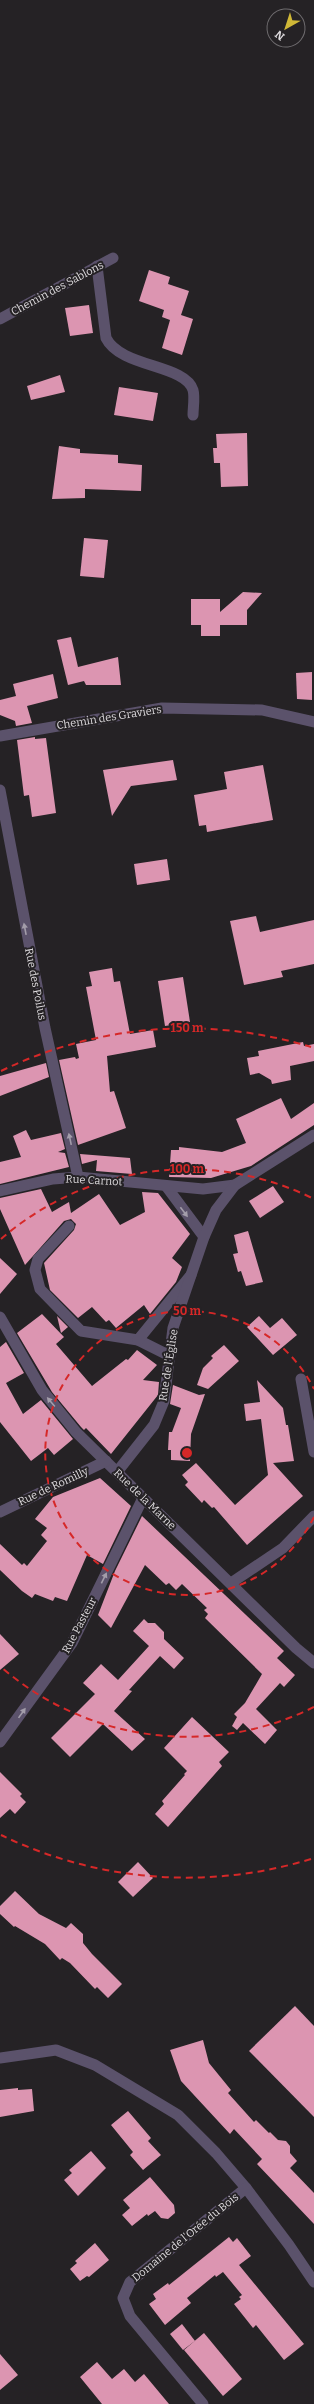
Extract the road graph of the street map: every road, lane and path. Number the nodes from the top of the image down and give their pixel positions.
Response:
1 (113, 258) dead end
2 (97, 266) junction
3 (0, 319) edge
4 (193, 415) dead end
5 (314, 722) edge
6 (0, 736) edge
7 (0, 790) edge
8 (314, 1135) edge
9 (78, 1177) junction
10 (235, 1185) junction
11 (166, 1186) junction
12 (0, 1191) edge
13 (69, 1226) dead end
14 (204, 1237) junction
15 (191, 1274) junction
16 (0, 1317) edge
17 (138, 1340) junction
18 (170, 1356) junction
19 (301, 1379) dead end
20 (314, 1452) edge
21 (106, 1461) junction
22 (117, 1472) junction
23 (143, 1498) junction
24 (0, 1512) edge
25 (314, 1516) edge
26 (231, 1583) junction
27 (314, 1663) edge
28 (0, 1742) edge
29 (0, 2058) edge
30 (246, 2188) junction
31 (314, 2282) edge
32 (203, 2404) edge

1 - 2 street, Chemin des Sablons
2 - 3 street, Chemin des Sablons
2 - 4 street
5 - 6 street, Chemin des Graviers
9 -> 7 street, Rue des Poilus
8 - 10 street
9 - 11 street, Rue Carnot
9 - 12 street, Rue Carnot
10 - 11 street, Rue Carnot
10 - 14 street, Rue de l'Église
11 -> 14 street
13 - 17 street
14 - 15 street, Rue de l'Église
15 - 17 street
15 - 18 street, Rue de l'Église
21 -> 16 street, Rue de la Marne
17 - 18 street
18 - 22 street, Rue de l'Église
19 - 20 street
21 - 22 street, Rue de la Marne
21 - 24 street, Rue de Romilly
22 - 23 street, Rue de la Marne
23 - 26 street, Rue de la Marne
28 -> 23 street, Rue Pasteur
25 - 26 street
26 - 27 street, Rue de la Marne
29 - 30 street, Domaine de l'Orée du Bois
30 - 31 street, Domaine de l'Orée du Bois
30 - 32 street, Domaine de l'Orée du Bois

